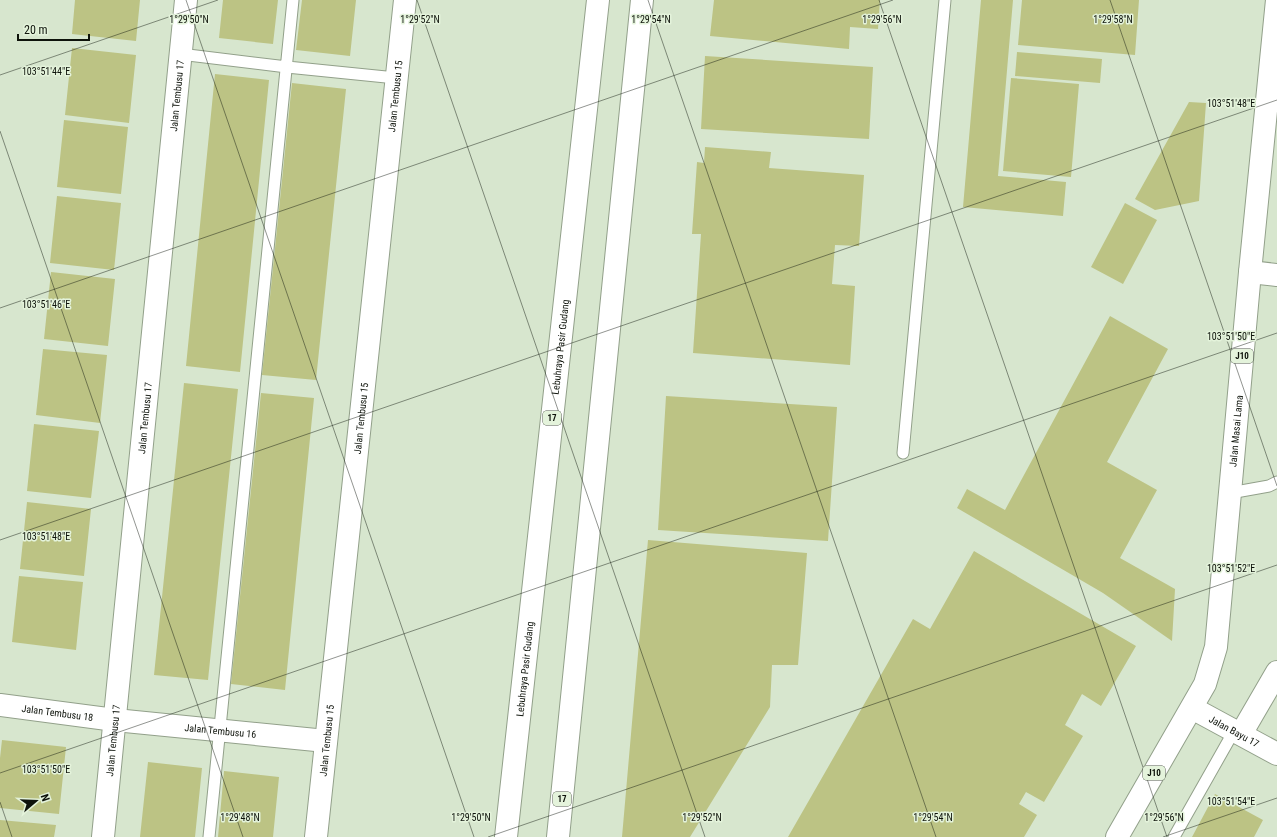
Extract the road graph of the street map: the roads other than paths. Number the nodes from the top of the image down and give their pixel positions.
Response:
1 (186, 0) edge
2 (293, 0) edge
3 (405, 0) edge
4 (598, 0) edge
5 (642, 0) edge
6 (945, 0) edge
7 (1277, 0) edge
8 (180, 54) junction
9 (287, 67) junction
10 (396, 78) junction
11 (1250, 272) junction
12 (1277, 275) edge
13 (903, 453) dead end
14 (1277, 482) edge
15 (1230, 493) junction
16 (1277, 672) edge
17 (0, 705) edge
18 (1192, 708) junction
19 (115, 720) junction
20 (219, 731) junction
21 (1237, 733) junction
22 (326, 741) junction
23 (1277, 754) edge
24 (103, 837) edge
25 (209, 837) edge
26 (316, 837) edge
27 (506, 837) edge
28 (558, 837) edge
29 (1117, 837) edge
30 (1174, 837) edge

1 - 8 main road, Jalan Tembusu 17
2 - 9 lane
3 - 10 main road, Jalan Tembusu 15
4 - 27 main road, Lebuhraya Pasir Gudang / 17
5 - 28 main road, 17
6 - 13 lane
7 - 11 main road, Jalan Masai Lama / J10
8 - 9 lane
8 - 19 main road, Jalan Tembusu 17
9 - 10 lane
9 - 20 lane
10 - 22 main road, Jalan Tembusu 15
11 - 12 main road
11 - 15 main road, Jalan Masai Lama / J10
14 - 15 lane
15 - 18 main road, Jalan Masai Lama / J10
16 - 21 main road
17 - 19 main road, Jalan Tembusu 18
18 - 21 main road, Jalan Bayu 17
18 - 29 main road, Jalan Masai Lama / J10
19 - 20 main road, Jalan Tembusu 16
19 - 24 main road, Jalan Tembusu 17
20 - 22 main road, Jalan Tembusu 16
20 - 25 lane
21 - 23 main road, Jalan Bayu 17
21 - 30 lane
22 - 26 main road, Jalan Tembusu 15

